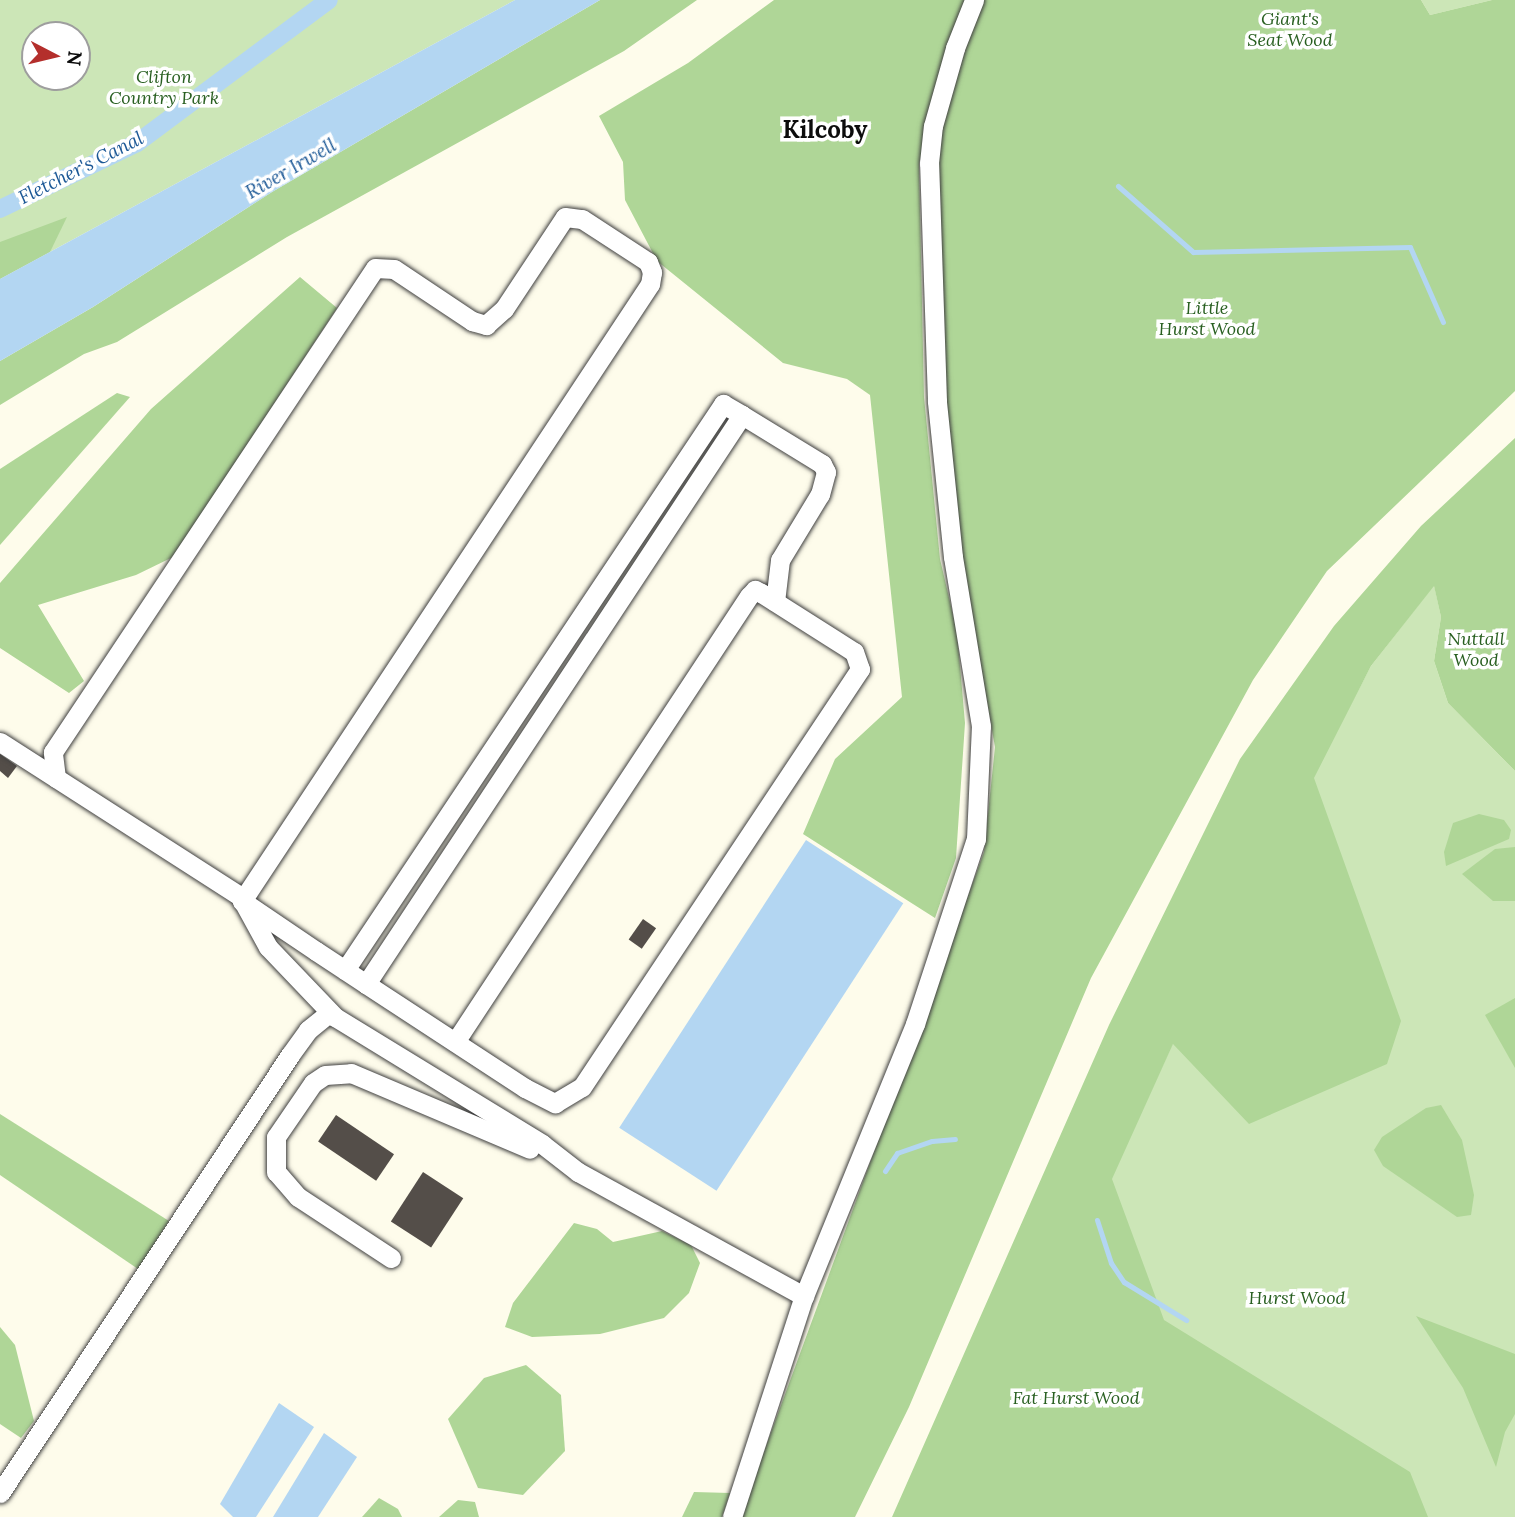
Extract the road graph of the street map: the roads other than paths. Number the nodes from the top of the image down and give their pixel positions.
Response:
1 (974, 0) edge
2 (742, 415) junction
3 (775, 602) junction
4 (0, 742) edge
5 (56, 778) junction
6 (242, 901) junction
7 (345, 970) junction
8 (366, 984) junction
9 (330, 1012) junction
10 (455, 1042) junction
11 (578, 1172) junction
12 (391, 1258) dead end
13 (804, 1296) junction
14 (0, 1493) edge
15 (732, 1517) edge

1 - 13 lane
2 - 3 lane
2 - 7 lane
2 - 8 lane
3 - 10 lane
3 - 10 lane
4 - 5 lane
5 - 6 lane
5 - 6 lane
6 - 7 lane
6 - 9 lane
7 - 8 lane
8 - 10 lane
9 - 11 lane
9 - 14 lane
11 - 12 lane
11 - 13 lane
13 - 15 lane

